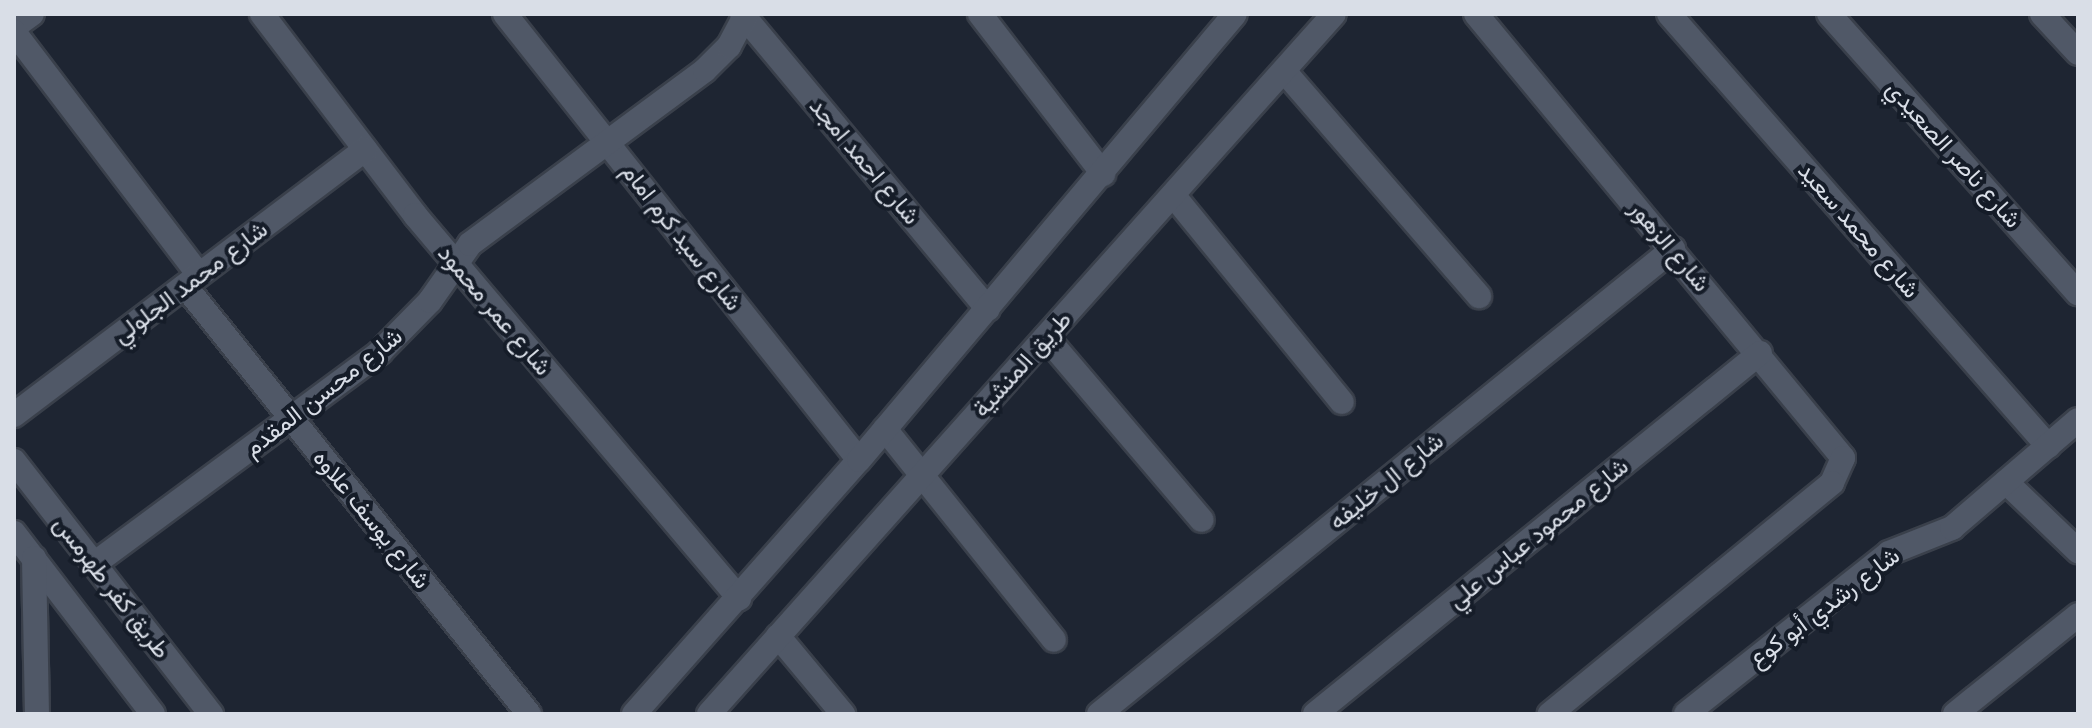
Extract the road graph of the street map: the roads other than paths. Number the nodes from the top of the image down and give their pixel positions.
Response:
1 (32, 14) edge
2 (262, 14) edge
3 (505, 14) edge
4 (980, 14) edge
5 (1334, 14) edge
6 (1476, 14) edge
7 (1669, 14) edge
8 (1829, 14) edge
9 (2042, 14) edge
10 (744, 15) edge
11 (1223, 18) edge
12 (14, 30) edge
13 (2078, 53) edge
14 (1284, 71) junction
15 (606, 142) junction
16 (365, 150) junction
17 (1103, 174) junction
18 (1173, 195) junction
19 (1673, 249) junction
20 (455, 263) junction
21 (192, 281) junction
22 (2078, 293) edge
23 (1479, 296) dead end
24 (988, 309) junction
25 (1046, 337) junction
26 (1760, 353) junction
27 (1342, 402) dead end
28 (14, 415) edge
29 (291, 418) junction
30 (2078, 420) edge
31 (885, 429) junction
32 (2048, 446) junction
33 (859, 460) junction
34 (14, 461) edge
35 (921, 477) junction
36 (2006, 482) junction
37 (1202, 520) dead end
38 (14, 533) edge
39 (2078, 551) edge
40 (34, 558) junction
41 (94, 564) junction
42 (739, 598) junction
43 (2078, 615) edge
44 (778, 636) junction
45 (1054, 640) dead end
46 (37, 714) edge
47 (153, 714) edge
48 (211, 714) edge
49 (529, 714) edge
50 (634, 714) edge
51 (709, 714) edge
52 (843, 714) edge
53 (1099, 714) edge
54 (1315, 714) edge
55 (1550, 714) edge
56 (1686, 714) edge
57 (1955, 714) edge

1 - 12 street
2 - 16 street, شارع عمر محمود
3 - 15 street, شارع سيد كرم امام
4 - 17 street
5 - 14 street, طريق المنشية
6 - 19 street, شارع الزهور
7 - 32 street, شارع محمد سعيد
8 - 22 street, شارع ناصر الصعيدي
9 - 13 street
10 - 15 street, شارع محسن المقدم
10 - 24 street, شارع احمد امجد
11 - 17 street
12 - 21 street, شارع يوسف علاوه
14 - 18 street, طريق المنشية
14 - 23 street
15 - 20 street, شارع محسن المقدم
15 - 33 street, شارع سيد كرم امام
16 - 20 street, شارع عمر محمود
16 - 21 street, شارع محمد الجلولي
17 - 24 street
18 - 25 street, طريق المنشية
18 - 27 street
19 - 26 street, شارع الزهور
19 - 53 street, شارع ال خليفه
20 - 29 street, شارع محسن المقدم
20 - 42 street, شارع عمر محمود
21 - 28 street, شارع محمد الجلولي
21 - 29 street, شارع يوسف علاوه
24 - 31 street
25 - 35 street, طريق المنشية
25 - 37 street
26 - 54 street, شارع محمود عباس علي
26 - 55 street, شارع الزهور
29 - 41 street, شارع محسن المقدم
29 - 49 street, شارع يوسف علاوه
30 - 32 street, شارع رشدي أبو كوع
31 - 33 street
31 - 35 street
32 - 36 street, شارع رشدي أبو كوع
33 - 42 street
34 - 41 street, طريق كفر طهرمس
35 - 44 street, طريق المنشية
35 - 45 street
36 - 39 street
36 - 56 street, شارع رشدي أبو كوع
38 - 40 street, طريق كفر طهرمس
40 - 46 street
40 - 47 street, طريق كفر طهرمس
41 - 48 street, طريق كفر طهرمس
42 - 50 street
43 - 57 street
44 - 51 street, طريق المنشية
44 - 52 street

